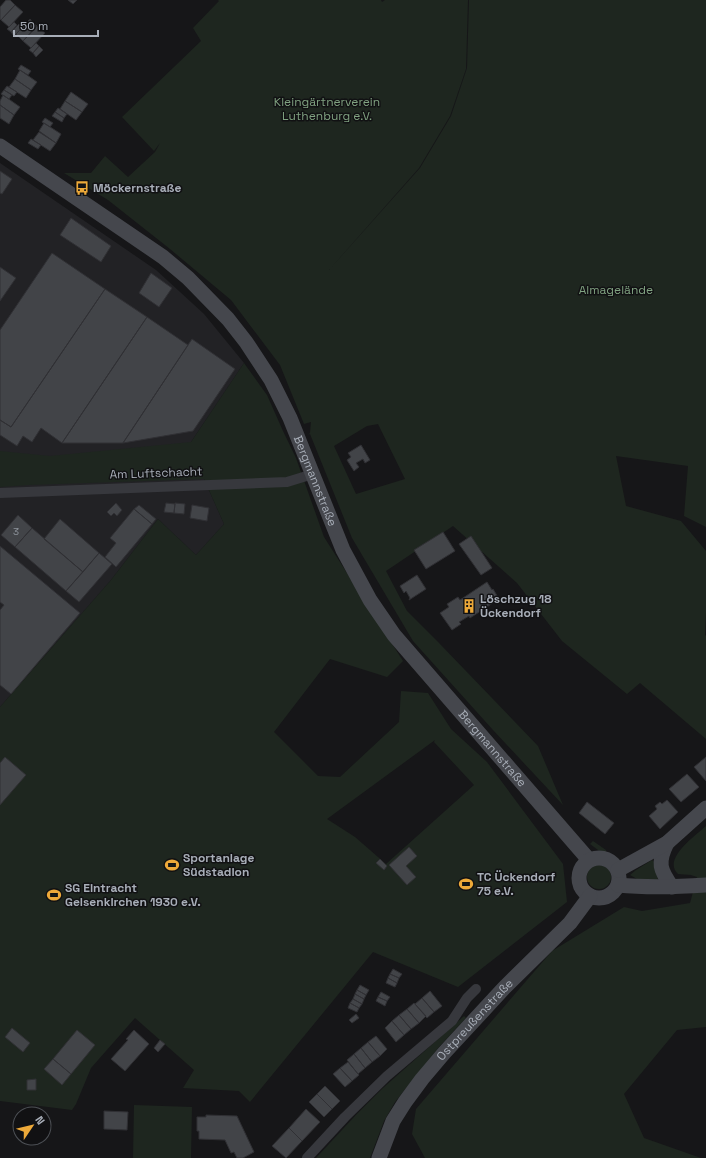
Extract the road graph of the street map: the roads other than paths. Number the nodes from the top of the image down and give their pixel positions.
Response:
1 (0, 146) edge
2 (313, 474) junction
3 (0, 493) edge
4 (706, 808) edge
5 (666, 843) junction
6 (589, 860) junction
7 (618, 870) junction
8 (618, 885) junction
9 (706, 885) edge
10 (672, 888) junction
11 (590, 896) junction
12 (476, 989) dead end
13 (307, 1158) edge
14 (379, 1158) edge

1 - 2 street, Bergmannstraße
2 - 3 street, Am Luftschacht
2 - 6 street, Bergmannstraße
4 - 5 street
5 - 7 street
5 - 10 street
6 - 7 street
6 - 11 street
7 - 8 street
8 - 10 street
8 - 11 street
9 - 10 street
11 - 14 street, Ostpreußenstraße
12 - 13 street, Ostpreußenstraße

